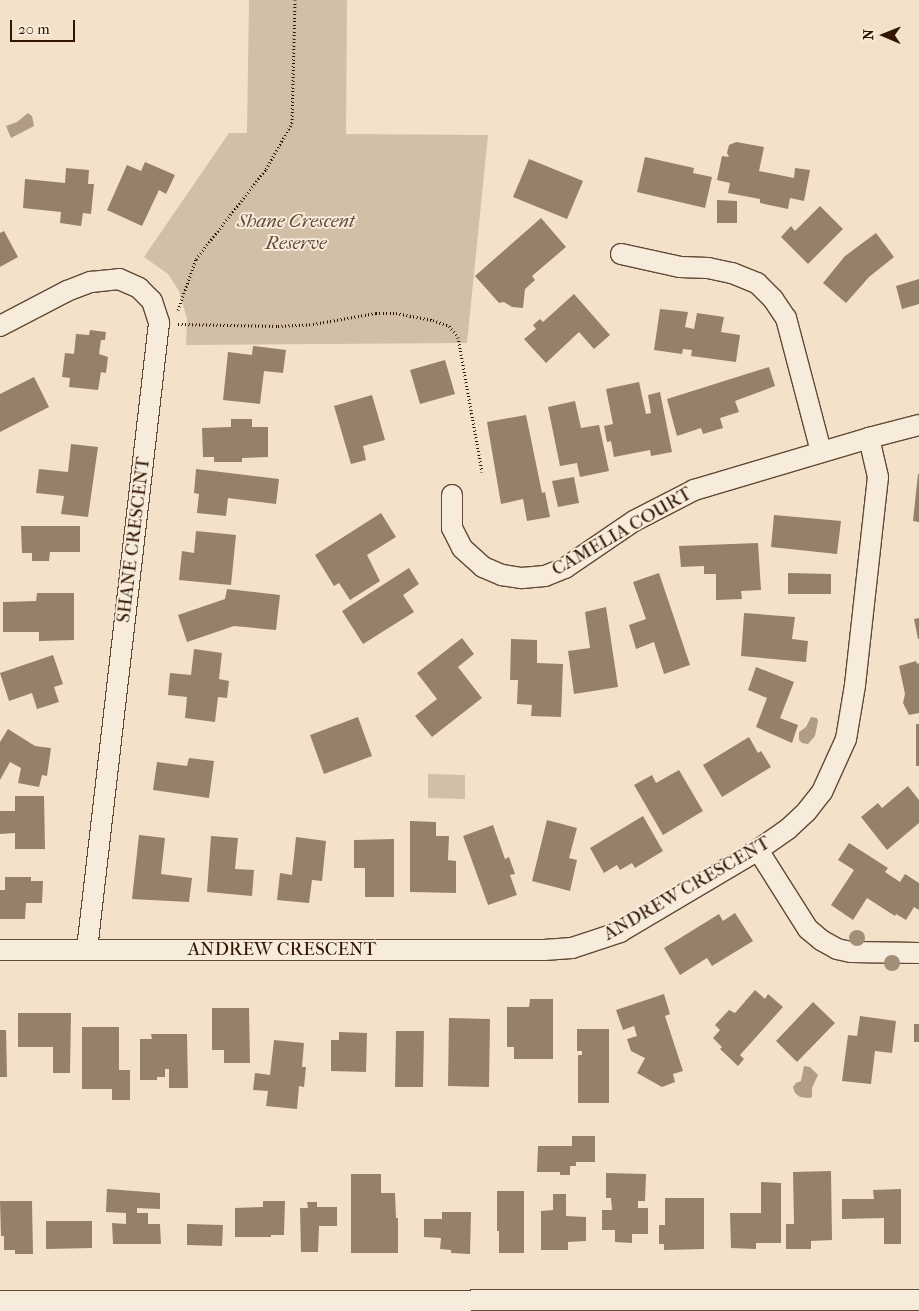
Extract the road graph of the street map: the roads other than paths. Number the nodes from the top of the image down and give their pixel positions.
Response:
1 (621, 254) dead end
2 (0, 326) edge
3 (919, 425) edge
4 (870, 438) junction
5 (821, 451) junction
6 (452, 495) dead end
7 (758, 850) junction
8 (86, 949) junction
9 (0, 950) edge
10 (919, 953) edge
11 (919, 1300) edge
12 (0, 1301) edge

1 - 5 street
2 - 8 street, SHANE CRESCENT
3 - 4 street
4 - 5 street, CAMELIA COURT
4 - 7 street, ANDREW CRESCENT
5 - 6 street, CAMELIA COURT
7 - 8 street, ANDREW CRESCENT
7 - 10 street
8 - 9 street, ANDREW CRESCENT
11 - 12 street

